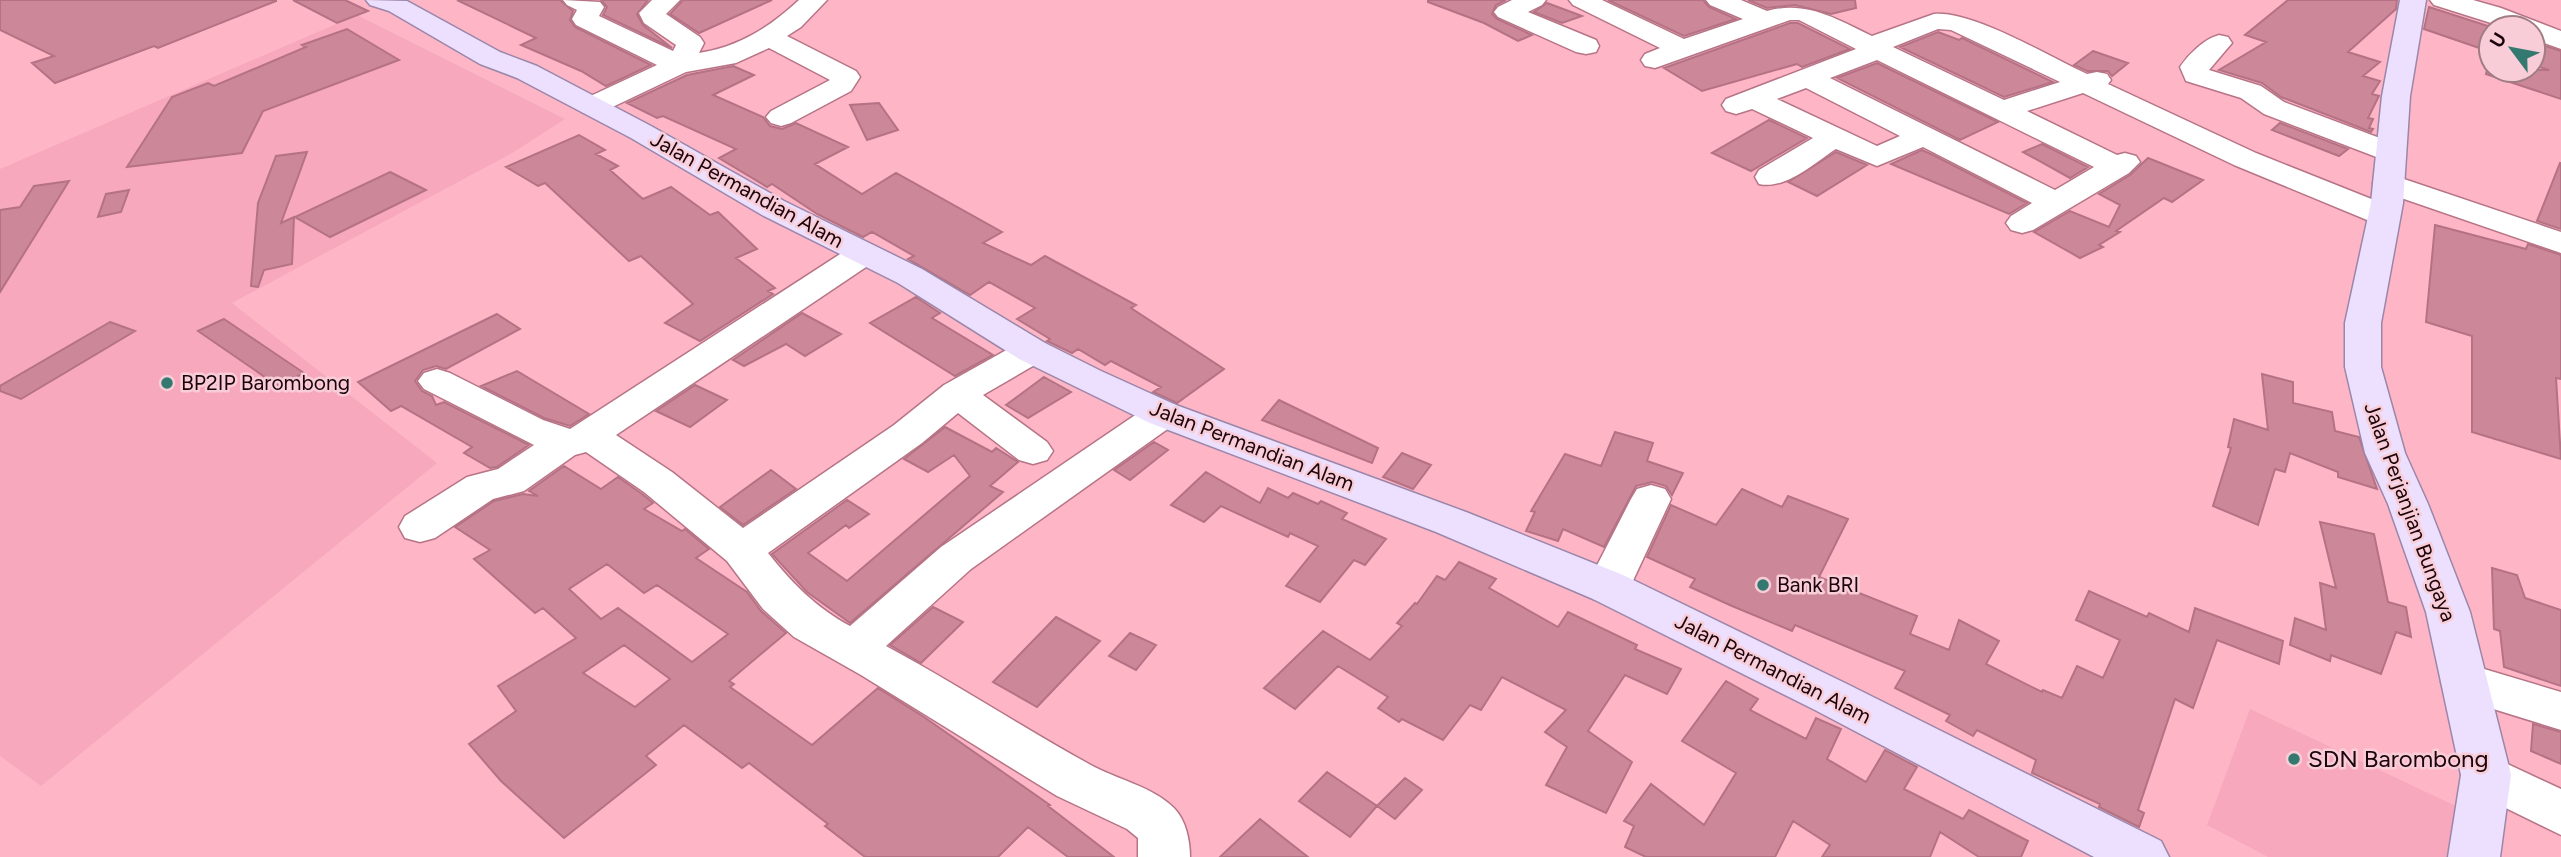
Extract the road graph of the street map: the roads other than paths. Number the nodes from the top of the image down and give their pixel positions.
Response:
1 (379, 0) edge
2 (576, 0) edge
3 (667, 0) edge
4 (814, 0) edge
5 (1533, 0) edge
6 (1720, 0) edge
7 (2413, 0) edge
8 (2443, 0) edge
9 (1596, 2) edge
10 (1946, 10) edge
11 (2494, 14) edge
12 (1767, 19) junction
13 (1632, 23) junction
14 (769, 38) junction
15 (2219, 43) dead end
16 (1868, 45) junction
17 (1586, 46) junction
18 (1682, 48) junction
19 (1655, 60) dead end
20 (1557, 62) dead end
21 (679, 65) junction
22 (1808, 78) junction
23 (2090, 82) junction
24 (592, 107) junction
25 (2002, 110) junction
26 (781, 117) dead end
27 (1835, 137) junction
28 (1921, 137) junction
29 (1770, 177) dead end
30 (2387, 188) junction
31 (2056, 204) junction
32 (2022, 223) dead end
33 (2561, 243) edge
34 (863, 254) junction
35 (2561, 255) edge
36 (1032, 351) junction
37 (437, 381) dead end
38 (957, 394) junction
39 (1164, 414) junction
40 (577, 440) junction
41 (1033, 451) dead end
42 (1651, 499) dead end
43 (420, 527) dead end
44 (742, 550) junction
45 (1608, 587) junction
46 (853, 649) junction
47 (2464, 682) junction
48 (2561, 711) edge
49 (2486, 775) junction
50 (2561, 813) edge
51 (1164, 857) edge
52 (2143, 857) edge
53 (2474, 857) edge

1 - 24 main road, Jalan Permandian Alam
2 - 21 street
3 - 21 street
4 - 14 street
5 - 17 street
6 - 12 street
7 - 30 main road, Jalan Perjanjian Bungaya
8 - 11 street
9 - 13 street
10 - 16 street
10 - 23 street
12 - 16 street
12 - 18 street
13 - 17 street
13 - 18 street
14 - 21 street
14 - 26 street
15 - 30 street
16 - 22 street
16 - 25 street
17 - 20 street
18 - 19 street
21 - 24 street
22 - 27 street
22 - 28 street
23 - 25 street
23 - 30 street
24 - 34 main road, Jalan Permandian Alam
25 - 31 street
27 - 28 street
27 - 29 street
28 - 31 street
30 - 33 street
30 - 35 street
30 - 47 main road, Jalan Perjanjian Bungaya
31 - 32 street
34 - 36 main road, Jalan Permandian Alam
34 - 40 street
36 - 38 street
36 - 39 main road, Jalan Permandian Alam
37 - 40 street
38 - 41 street
38 - 44 street
39 - 45 main road, Jalan Permandian Alam
39 - 46 street
40 - 43 street
40 - 44 street
42 - 45 street
44 - 46 street
45 - 52 main road, Jalan Permandian Alam
46 - 51 street
47 - 48 street
47 - 49 main road, Jalan Perjanjian Bungaya
49 - 50 street
49 - 53 main road, Jalan Perjanjian Bungaya

